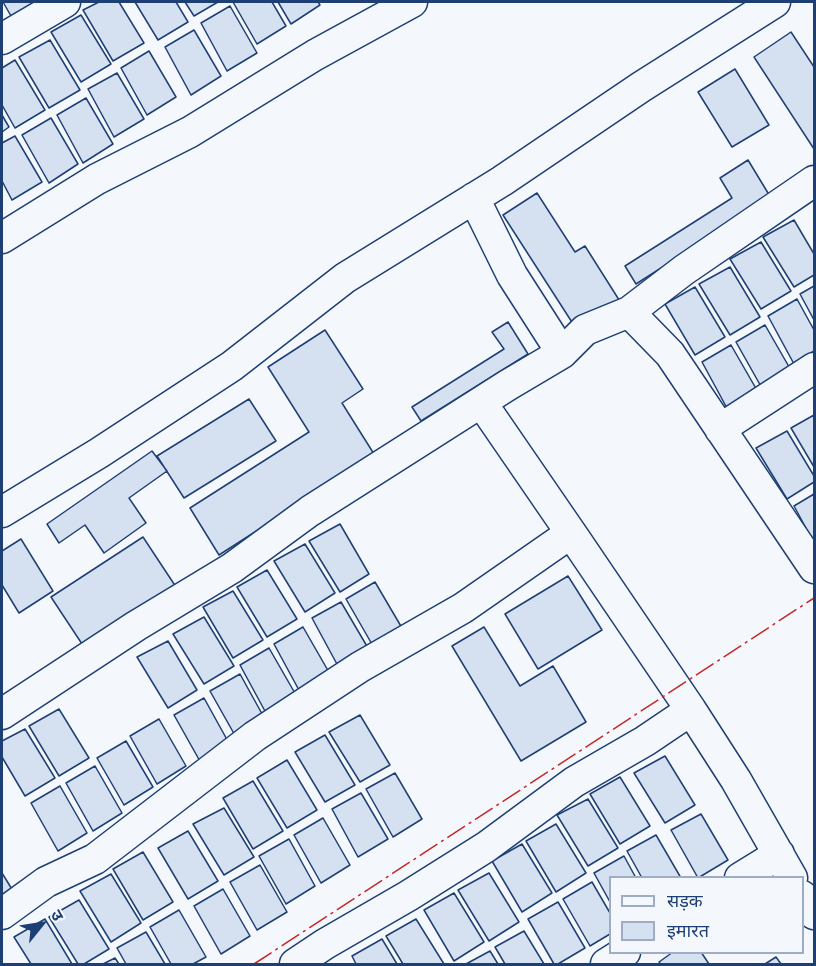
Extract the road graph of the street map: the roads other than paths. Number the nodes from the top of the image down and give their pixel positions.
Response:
1 (65, 2) edge
2 (412, 2) edge
3 (775, 2) edge
4 (377, 10) edge
5 (2, 39) edge
6 (814, 181) edge
7 (474, 198) junction
8 (2, 238) edge
9 (629, 312) junction
10 (562, 353) junction
11 (814, 368) edge
12 (481, 402) junction
13 (720, 429) junction
14 (2, 512) edge
15 (571, 533) junction
16 (814, 568) edge
17 (691, 710) junction
18 (2, 714) edge
19 (786, 866) edge
20 (748, 876) edge
21 (804, 900) edge
22 (2, 914) edge
23 (814, 914) edge
24 (622, 954) edge
25 (295, 964) edge
26 (606, 964) edge

1 - 5 street
2 - 4 street
3 - 7 street
4 - 8 street
6 - 9 street
7 - 10 street
7 - 14 street
9 - 10 street
9 - 13 street
10 - 12 street
11 - 13 street
12 - 15 street
12 - 18 street
13 - 16 street
15 - 17 street
15 - 22 street
17 - 19 street
17 - 25 street
19 - 20 street
21 - 23 street
24 - 26 street

